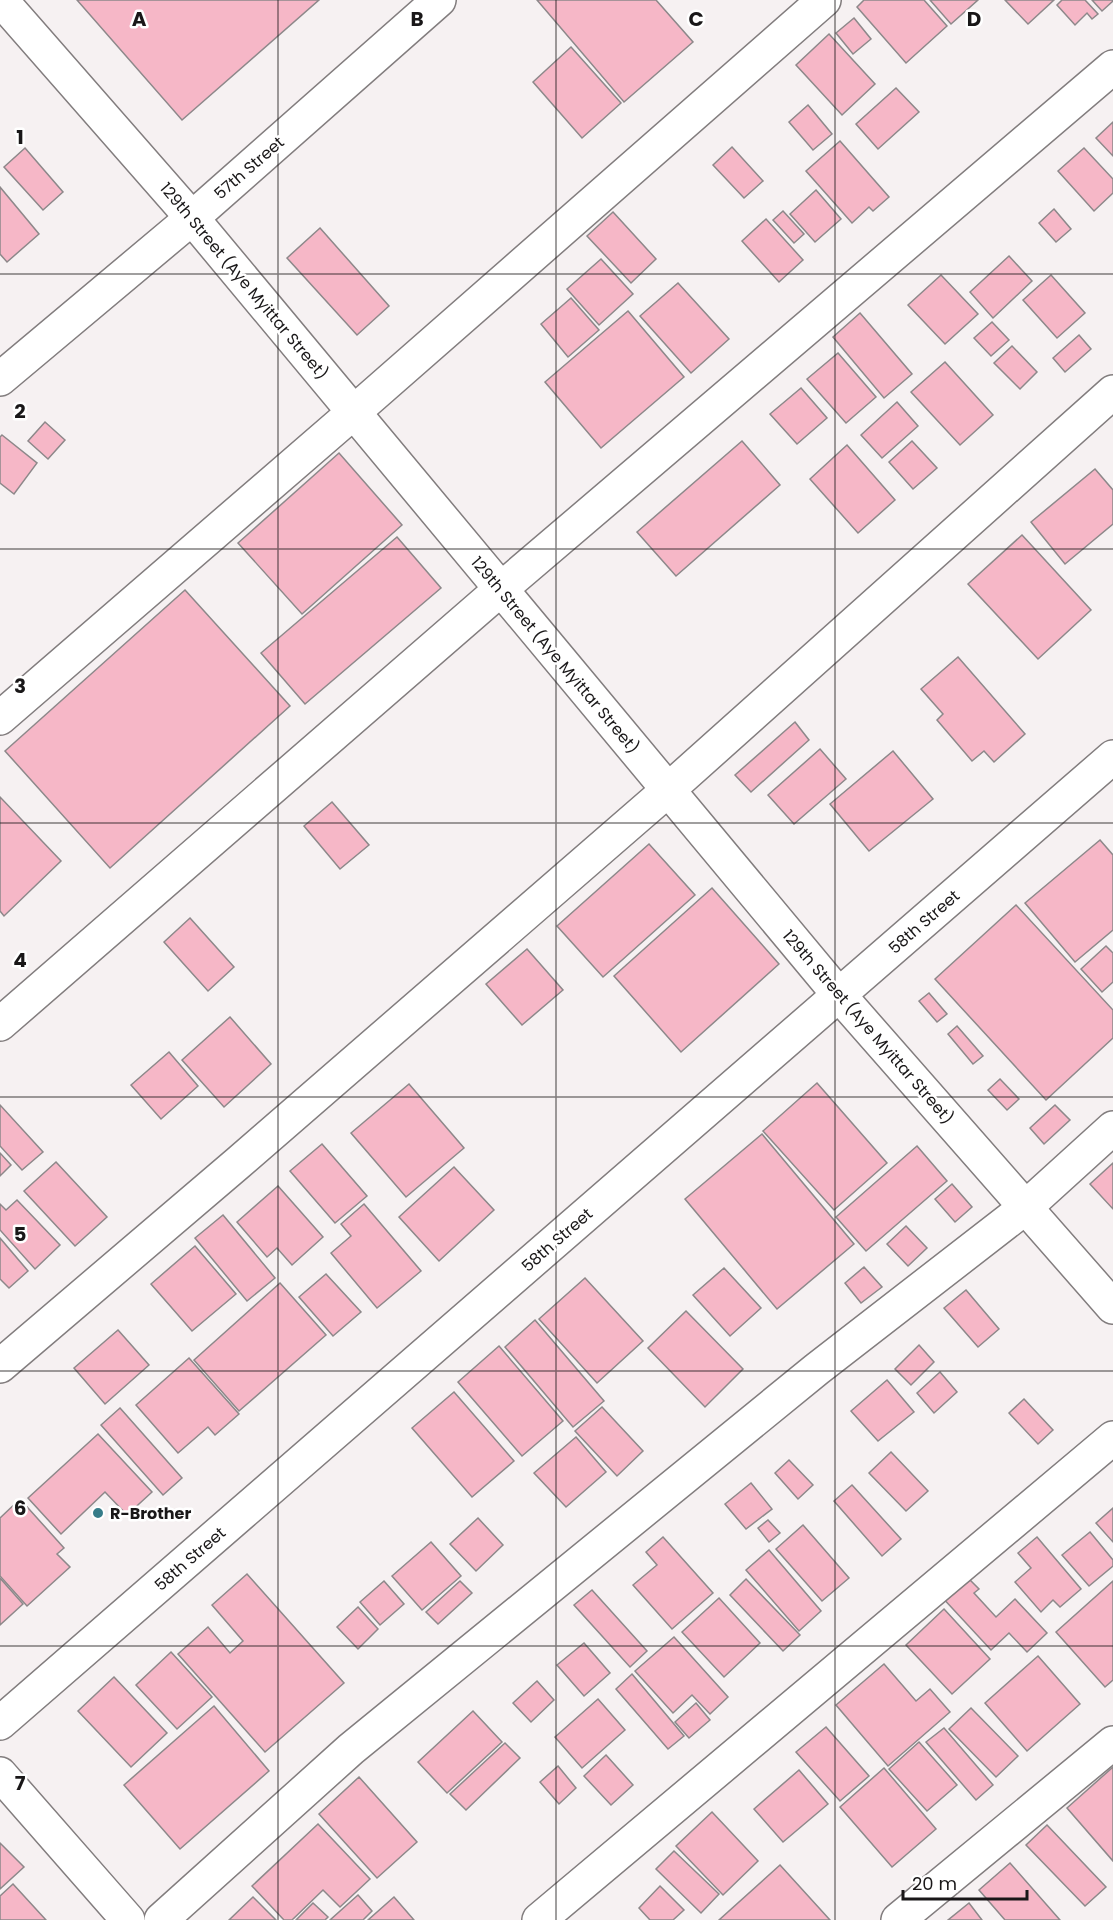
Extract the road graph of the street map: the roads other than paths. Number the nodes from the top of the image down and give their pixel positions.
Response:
1 (439, 0) edge
2 (824, 0) edge
3 (7, 6) edge
4 (1113, 67) edge
5 (192, 218) junction
6 (0, 379) edge
7 (1113, 392) edge
8 (354, 412) junction
9 (501, 589) junction
10 (0, 718) edge
11 (1113, 757) edge
12 (668, 790) junction
13 (839, 996) junction
14 (0, 1024) edge
15 (1113, 1128) edge
16 (1026, 1206) junction
17 (1113, 1307) edge
18 (0, 1366) edge
19 (1113, 1438) edge
20 (0, 1723) edge
21 (1113, 1743) edge
22 (0, 1774) edge
23 (128, 1920) edge
24 (161, 1920) edge
25 (539, 1920) edge
26 (898, 1920) edge

1 - 5 street, 57th Street
2 - 8 street
3 - 5 street, 129th Street (Aye Myittar Street)
4 - 9 street
5 - 6 street, 57th Street
5 - 8 street, 129th Street (Aye Myittar Street)
7 - 12 street
8 - 9 street, 129th Street (Aye Myittar Street)
8 - 10 street
9 - 12 street, 129th Street (Aye Myittar Street)
9 - 14 street
11 - 13 street, 58th Street
12 - 13 street, 129th Street (Aye Myittar Street)
12 - 18 street
13 - 16 street, 129th Street (Aye Myittar Street)
13 - 20 street, 58th Street
15 - 16 street
16 - 17 street, 129th Street (Aye Myittar Street)
16 - 24 street
19 - 25 street
21 - 26 street
22 - 23 street

